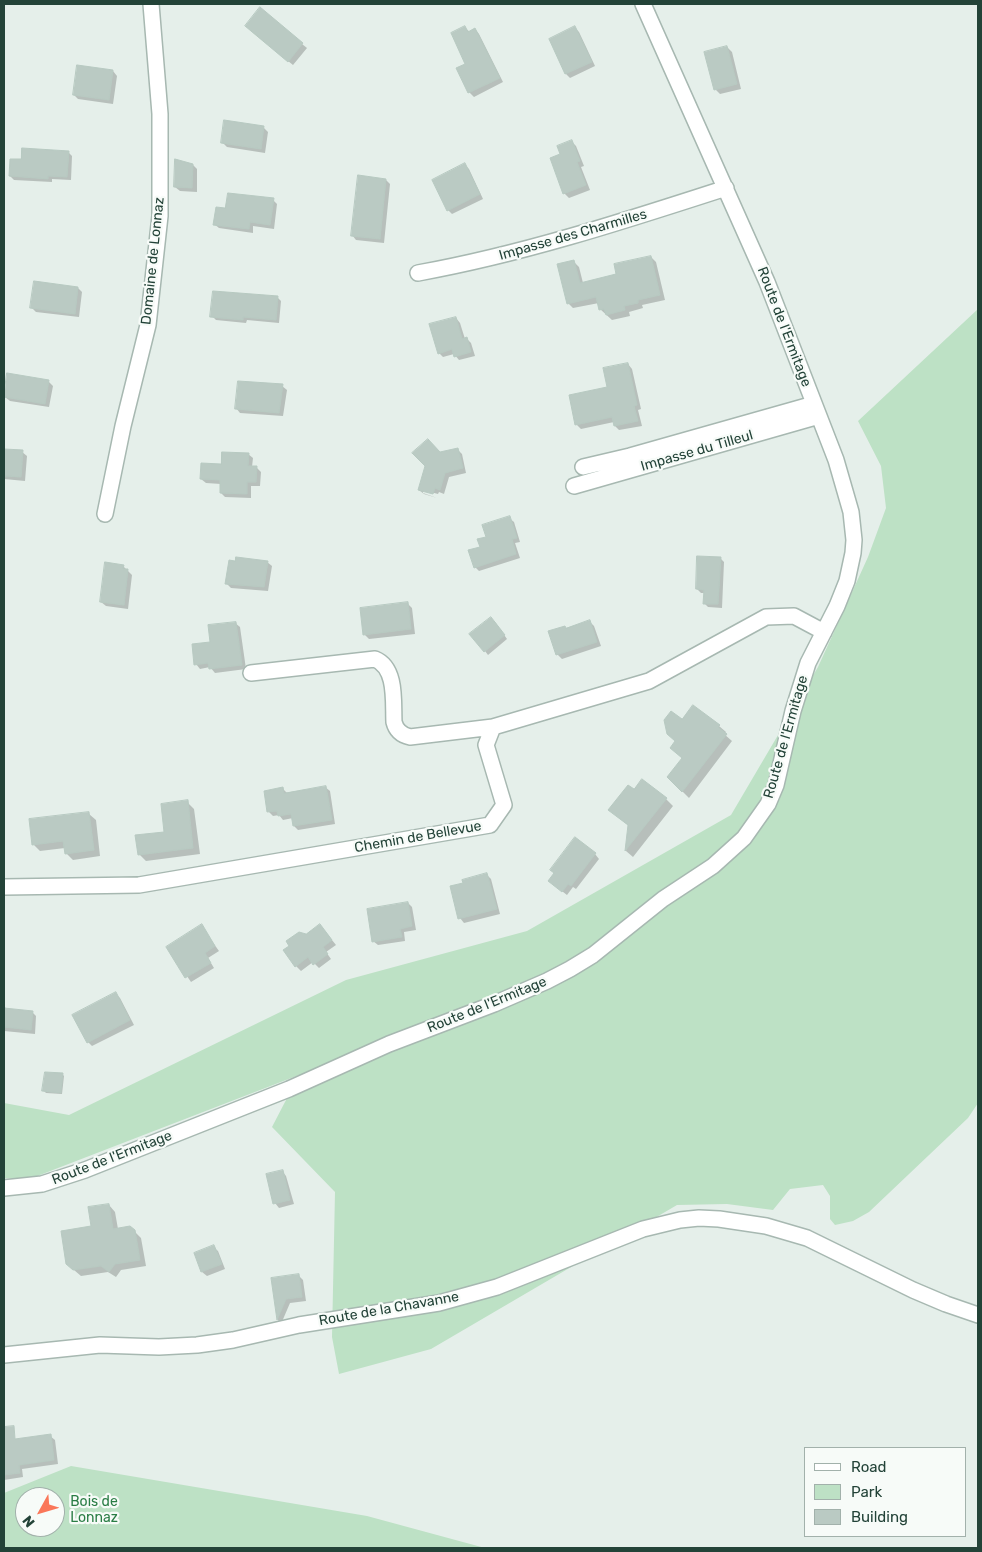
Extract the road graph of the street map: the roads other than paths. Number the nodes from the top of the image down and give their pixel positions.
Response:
1 (151, 4) edge
2 (643, 4) edge
3 (726, 188) junction
4 (418, 273) dead end
5 (816, 410) junction
6 (583, 467) dead end
7 (574, 486) dead end
8 (105, 514) dead end
9 (824, 632) junction
10 (251, 673) dead end
11 (492, 727) junction
12 (4, 887) edge
13 (4, 1188) edge
14 (978, 1315) edge
15 (4, 1354) edge

1 - 8 street, Domaine de Lonnaz
2 - 3 street, Route de l'Ermitage
3 - 4 street, Impasse des Charmilles
3 - 5 street, Route de l'Ermitage
5 - 6 street
5 - 7 street, Impasse du Tilleul
5 - 9 street, Route de l'Ermitage
9 - 11 street
9 - 13 street, Route de l'Ermitage
10 - 11 street
11 - 12 street, Chemin de Bellevue
14 - 15 street, Route de la Chavanne

